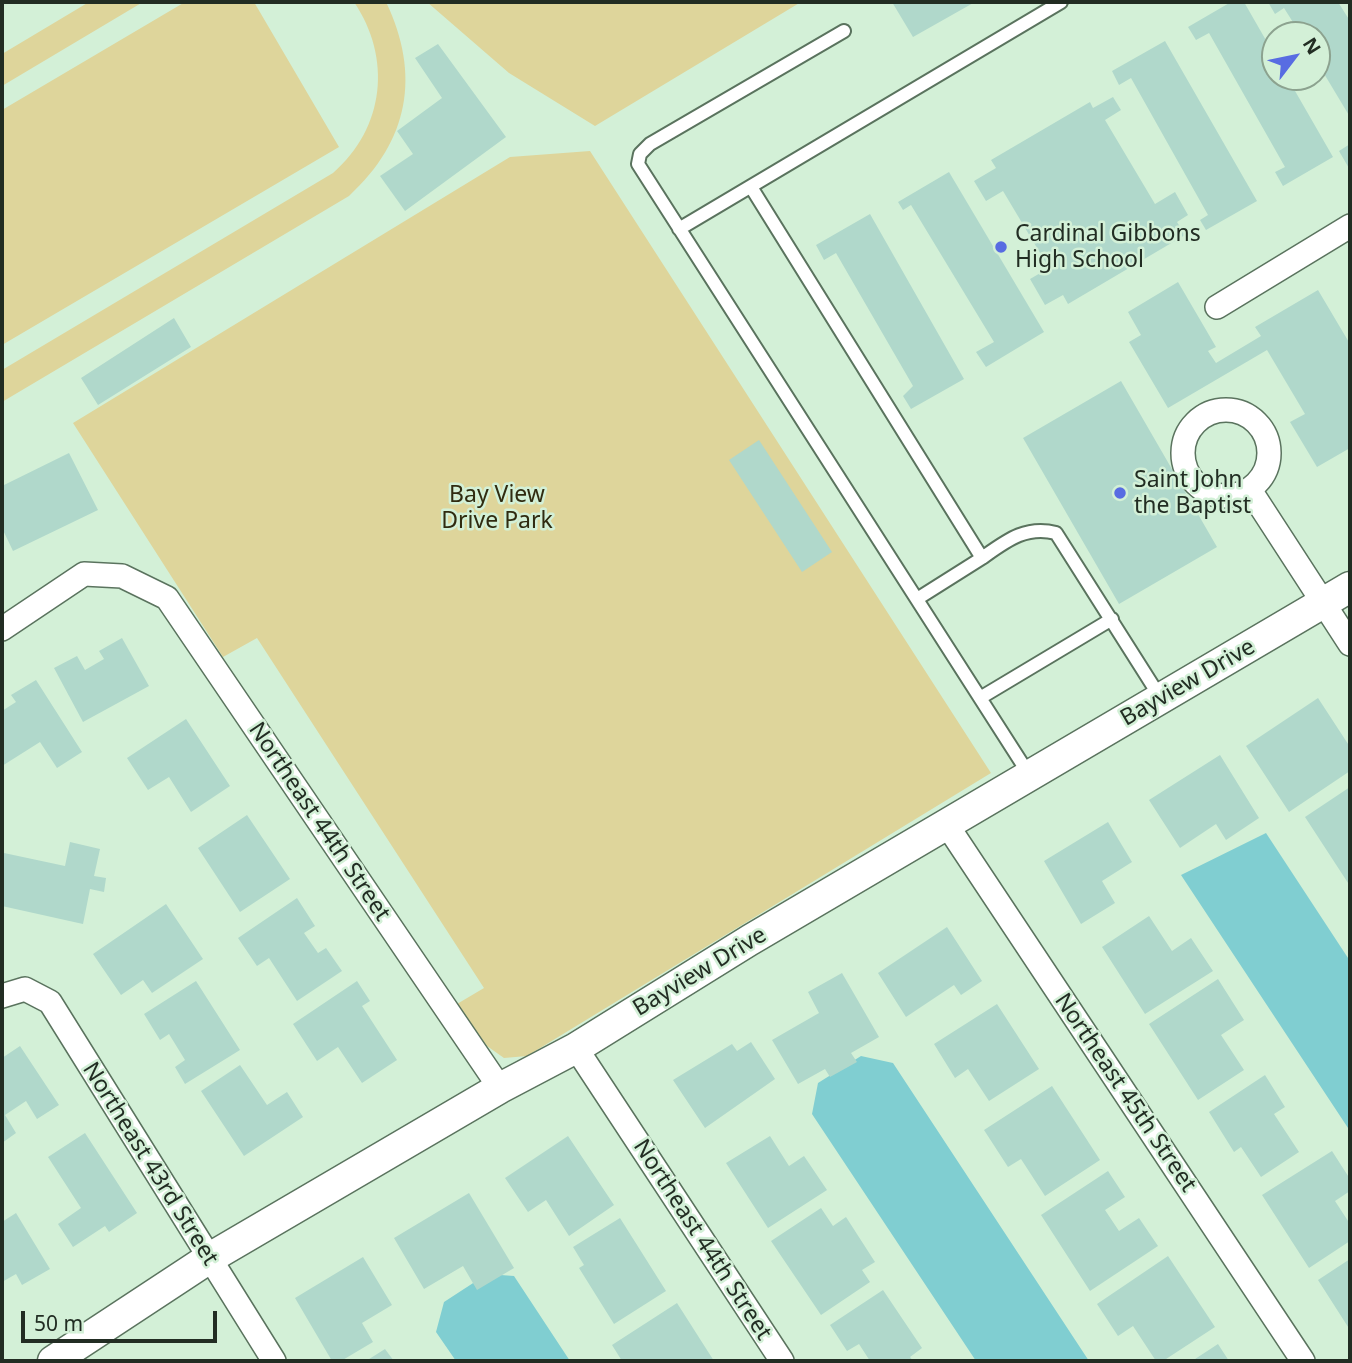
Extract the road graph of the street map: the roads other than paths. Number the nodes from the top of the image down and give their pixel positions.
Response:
1 (1061, 2) edge
2 (844, 31) dead end
3 (751, 187) junction
4 (1350, 226) edge
5 (679, 229) junction
6 (1217, 307) dead end
7 (1250, 490) dead end
8 (982, 558) junction
9 (1350, 587) edge
10 (917, 599) junction
11 (1324, 603) junction
12 (1112, 619) junction
13 (2, 629) edge
14 (1350, 644) edge
15 (980, 698) junction
16 (1161, 699) junction
17 (1030, 776) junction
18 (947, 825) junction
19 (2, 996) edge
20 (576, 1048) junction
21 (499, 1088) junction
22 (208, 1259) junction
23 (53, 1361) edge
24 (274, 1361) edge
25 (782, 1361) edge
26 (1303, 1361) edge

1 - 3 lane
2 - 5 lane
3 - 5 lane
3 - 8 lane
4 - 6 street
5 - 10 lane
7 - 11 street
8 - 10 lane
8 - 12 lane
9 - 11 street, Bayview Drive
10 - 15 lane
11 - 14 street
11 - 16 street, Bayview Drive
12 - 15 lane
12 - 16 lane
13 - 21 street, Northeast 44th Street
15 - 17 lane
16 - 17 street, Bayview Drive
17 - 18 street, Bayview Drive
18 - 20 street, Bayview Drive
18 - 26 street, Northeast 45th Street
19 - 22 street, Northeast 43rd Street
20 - 21 street, Bayview Drive
20 - 25 street, Northeast 44th Street
21 - 22 street, Bayview Drive
22 - 23 street, Bayview Drive
22 - 24 street, Northeast 43rd Street

